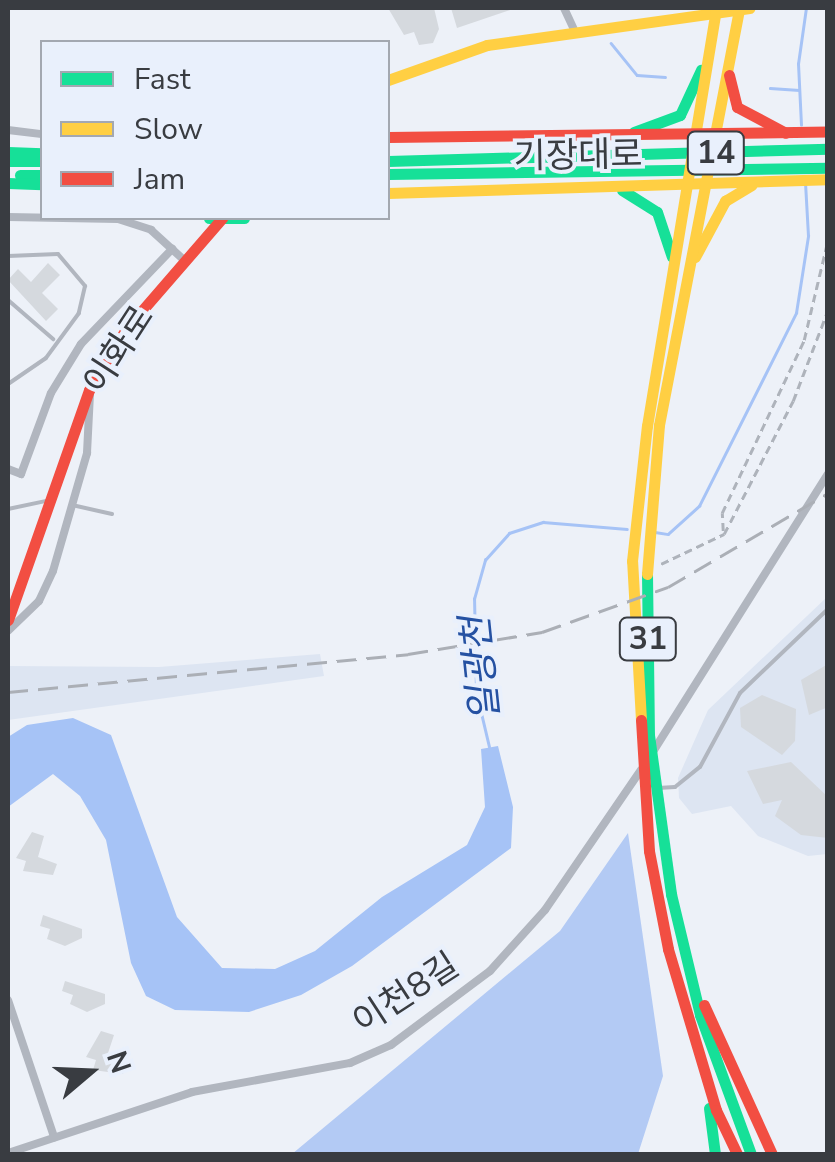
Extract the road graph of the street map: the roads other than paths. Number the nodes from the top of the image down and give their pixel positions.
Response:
1 (564, 8) edge
2 (716, 8) edge
3 (739, 8) edge
4 (749, 8) edge
5 (574, 29) junction
6 (709, 51) junction
7 (728, 60) junction
8 (390, 79) edge
9 (8, 130) edge
10 (634, 132) junction
11 (828, 132) edge
12 (700, 133) junction
13 (714, 133) junction
14 (786, 133) junction
15 (40, 134) edge
16 (762, 134) junction
17 (390, 137) edge
18 (828, 150) edge
19 (8, 152) edge
20 (40, 152) edge
21 (8, 161) edge
22 (390, 161) edge
23 (40, 162) edge
24 (828, 168) edge
25 (40, 174) edge
26 (390, 174) edge
27 (8, 175) edge
28 (828, 179) edge
29 (8, 183) edge
30 (697, 183) junction
31 (760, 183) junction
32 (40, 184) edge
33 (615, 188) junction
34 (390, 194) edge
35 (8, 217) edge
36 (40, 218) edge
37 (121, 220) edge
38 (215, 220) edge
39 (172, 249) junction
40 (8, 256) edge
41 (184, 260) junction
42 (674, 276) junction
43 (683, 287) junction
44 (8, 300) edge
45 (54, 340) junction
46 (8, 384) edge
47 (89, 390) junction
48 (653, 426) junction
49 (8, 469) edge
50 (828, 474) edge
51 (50, 502) junction
52 (72, 505) junction
53 (8, 508) edge
54 (112, 514) dead end
55 (828, 608) edge
56 (8, 620) edge
57 (8, 631) edge
58 (627, 791) junction
59 (692, 984) junction
60 (8, 1004) edge
61 (705, 1073) junction
62 (54, 1137) junction
63 (8, 1153) edge
64 (715, 1154) edge
65 (736, 1154) edge
66 (751, 1154) edge
67 (772, 1154) edge

1 - 5 street
2 - 6 main road
3 - 7 main road
4 - 5 main road
5 - 8 main road
6 - 10 main road
6 - 12 main road
7 - 13 main road
7 - 14 main road
9 - 15 street
10 - 12 main road
10 - 17 main road
10 - 33 main road
11 - 14 main road
12 - 13 main road
12 - 30 main road, 31
13 - 16 main road
13 - 30 main road, 31
14 - 16 main road
16 - 31 main road
18 - 22 main road, 기장대로 / 14
19 - 20 main road
21 - 23 main road
24 - 26 main road, 기장대로 / 14
25 - 27 main road
28 - 31 main road
29 - 32 main road
30 - 31 main road
30 - 33 main road
30 - 42 main road, 31
30 - 43 main road, 31
31 - 43 main road
33 - 34 main road
33 - 42 main road
35 - 36 street
37 - 39 street
38 - 41 main road, 이화로
39 - 41 street
39 - 49 street
40 - 45 lane
41 - 47 main road, 이화로
42 - 48 main road, 31
43 - 48 main road, 31
44 - 45 lane
45 - 46 lane
47 - 51 main road, 이화로
47 - 52 street
48 - 59 main road, 31
48 - 61 main road, 31
50 - 58 street, 이천8길
51 - 53 lane
51 - 56 main road, 이화로
52 - 54 lane
52 - 57 street
55 - 58 lane
58 - 62 street, 이천8길
59 - 66 main road, 31
59 - 67 main road
60 - 62 street
61 - 64 main road
61 - 65 main road, 31
62 - 63 street, 이천8길

